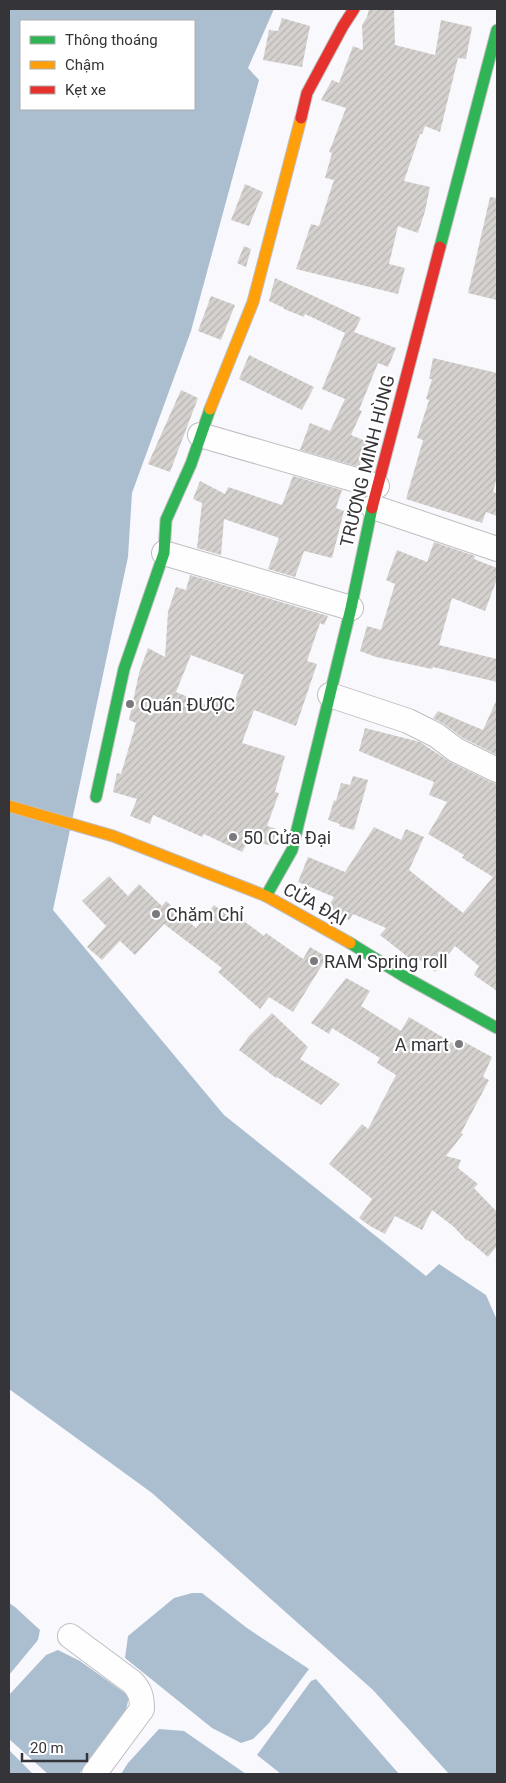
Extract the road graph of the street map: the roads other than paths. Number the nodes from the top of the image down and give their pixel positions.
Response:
1 (354, 9) edge
2 (497, 30) edge
3 (200, 435) junction
4 (375, 497) junction
5 (497, 549) edge
6 (164, 553) junction
7 (351, 608) junction
8 (330, 695) junction
9 (497, 770) edge
10 (96, 797) dead end
11 (9, 806) edge
12 (266, 896) junction
13 (497, 1028) edge
14 (70, 1636) dead end
15 (94, 1774) edge

1 - 3 street
2 - 4 street, TRƯƠNG MINH HÙNG
3 - 4 street
3 - 6 street
4 - 5 street
4 - 7 street, TRƯƠNG MINH HÙNG
6 - 7 street
6 - 10 street
7 - 8 street, TRƯƠNG MINH HÙNG
8 - 9 street
8 - 12 street, TRƯƠNG MINH HÙNG
11 - 12 street, CỬA ĐẠI
12 - 13 street, CỬA ĐẠI
14 - 15 street

